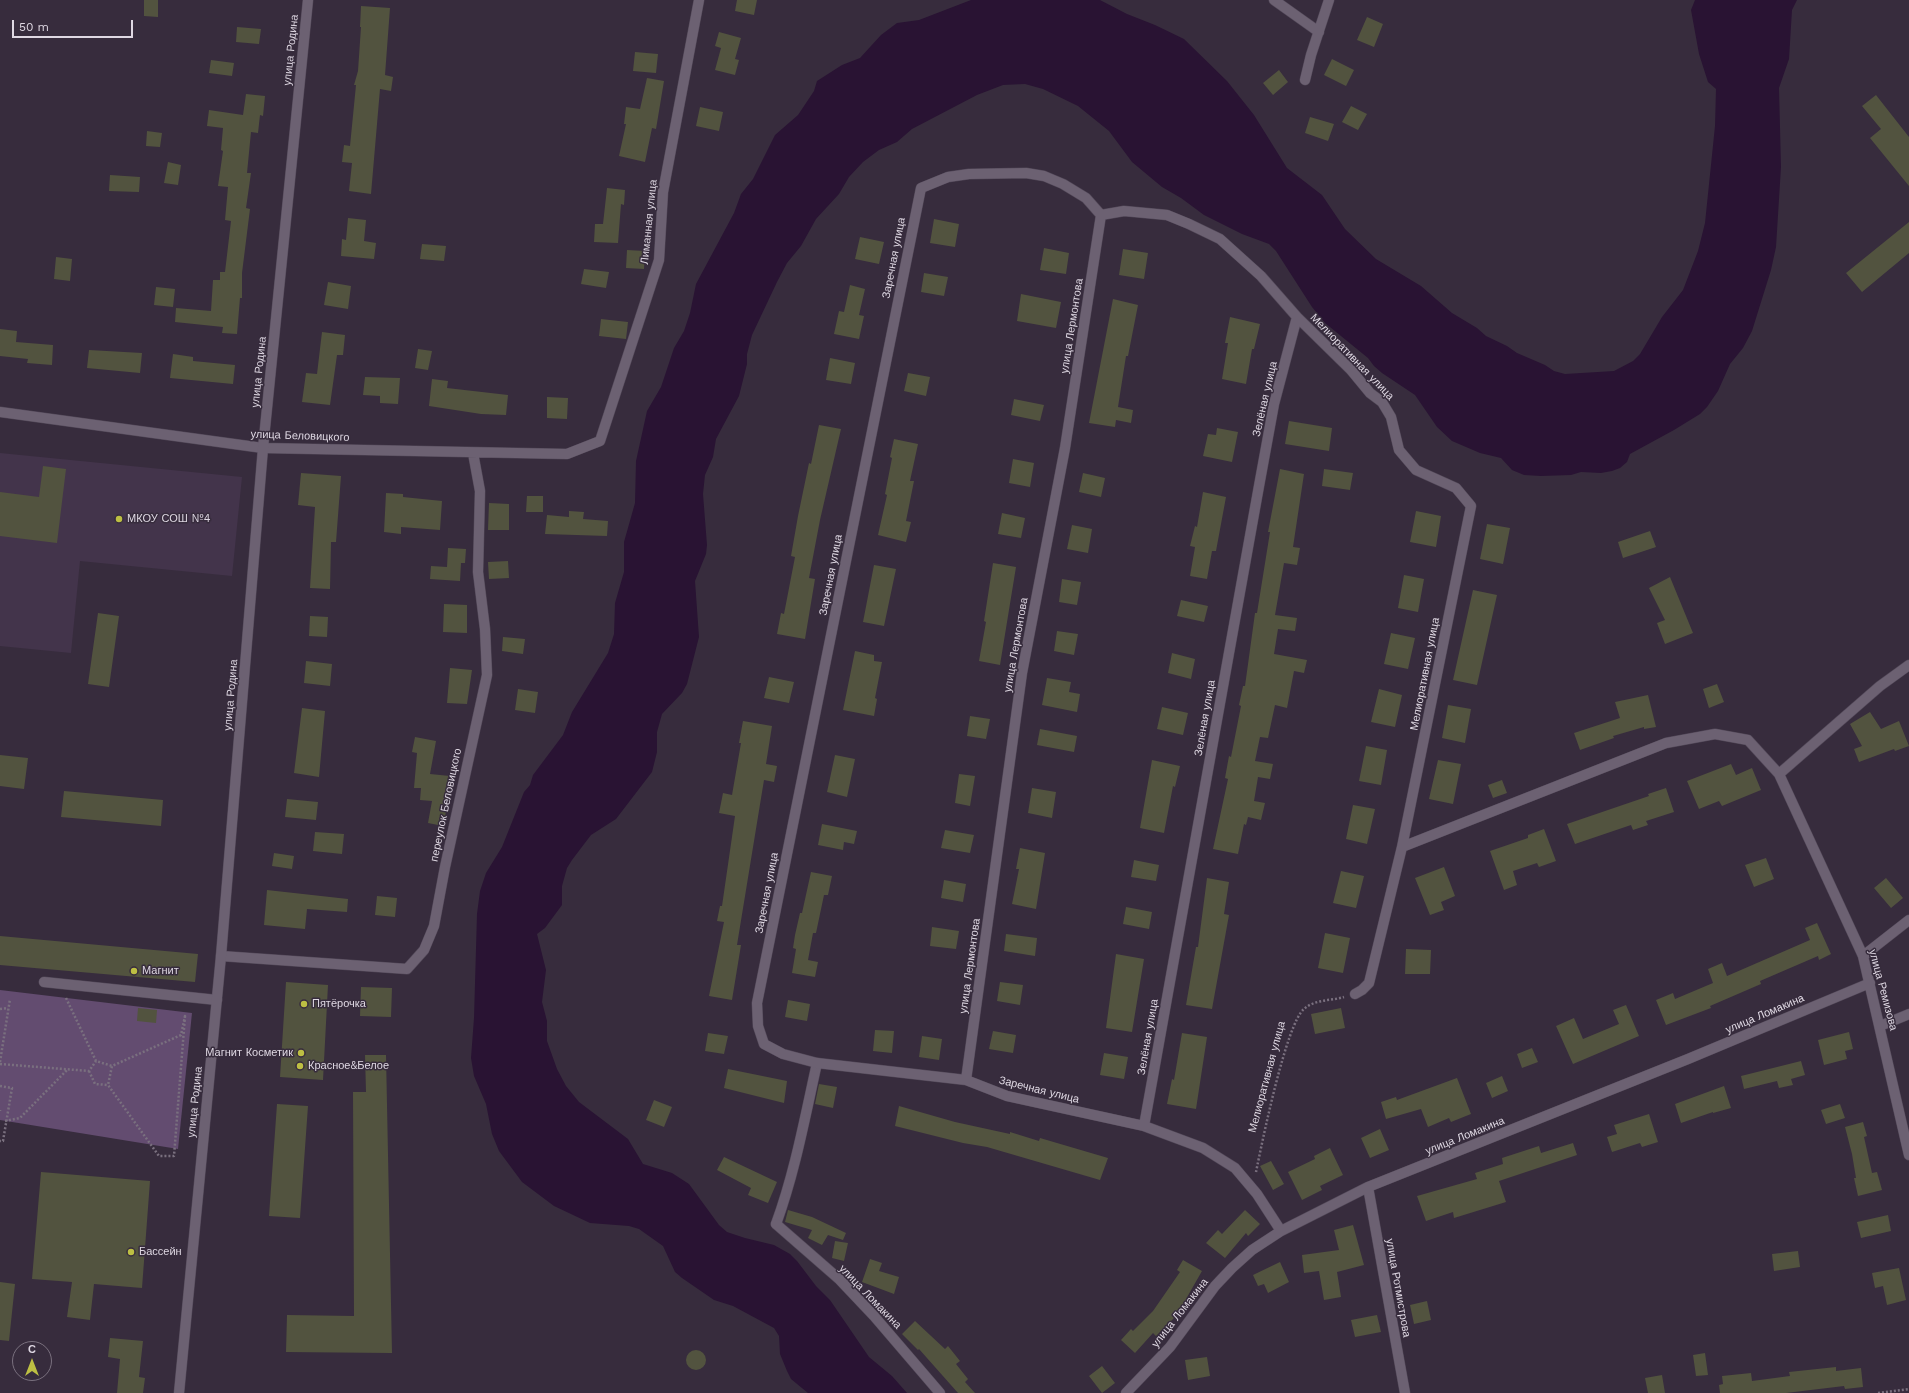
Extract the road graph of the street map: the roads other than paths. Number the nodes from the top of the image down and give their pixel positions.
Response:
1 (308, 0) edge
2 (699, 0) edge
3 (1274, 0) edge
4 (1329, 0) edge
5 (1319, 32) junction
6 (1305, 80) dead end
7 (1101, 215) junction
8 (1297, 317) junction
9 (0, 412) edge
10 (600, 441) joint
11 (263, 448) junction
12 (473, 453) junction
13 (1909, 665) edge
14 (1779, 774) junction
15 (1402, 847) junction
16 (1909, 920) edge
17 (221, 956) junction
18 (1863, 956) junction
19 (44, 982) dead end
20 (1870, 983) junction
21 (1355, 994) road end
22 (217, 1000) junction
23 (1909, 1014) edge
24 (1880, 1026) junction
25 (817, 1063) junction
26 (966, 1080) junction
27 (1144, 1126) junction
28 (1909, 1155) edge
29 (1368, 1187) junction
30 (1281, 1231) junction
31 (179, 1393) edge
32 (940, 1393) edge
33 (1126, 1393) edge
34 (1405, 1393) edge

1 - 11 street, улица Родина
2 - 10 street, Лиманная улица
3 - 5 street
4 - 5 street
5 - 6 street
7 - 8 street, Мелиоративная улица
7 - 25 street, Заречная улица
7 - 26 street, улица Лермонтова
8 - 15 street, Мелиоративная улица
8 - 27 street, Зелёная улица
9 - 11 street, улица Беловицкого
10 - 12 street, улица Беловицкого
11 - 12 street, улица Беловицкого
11 - 17 street, улица Родина
12 - 17 street, переулок Беловицкого
13 - 14 street
14 - 15 street
14 - 18 street, улица Ремизова
15 - 21 street, Мелиоративная улица
16 - 18 street
17 - 22 street, улица Родина
18 - 20 street, улица Ремизова
19 - 22 street
20 - 24 street, улица Ремизова
20 - 29 street, улица Ломакина
22 - 31 street, улица Родина
23 - 24 street
24 - 28 street, улица Ремизова
25 - 26 street, Заречная улица
25 - 32 street, улица Ломакина
26 - 27 street, Заречная улица
27 - 30 street, Заречная улица
29 - 30 street, улица Ломакина
29 - 34 street, улица Ротмистрова
30 - 33 street, улица Ломакина

